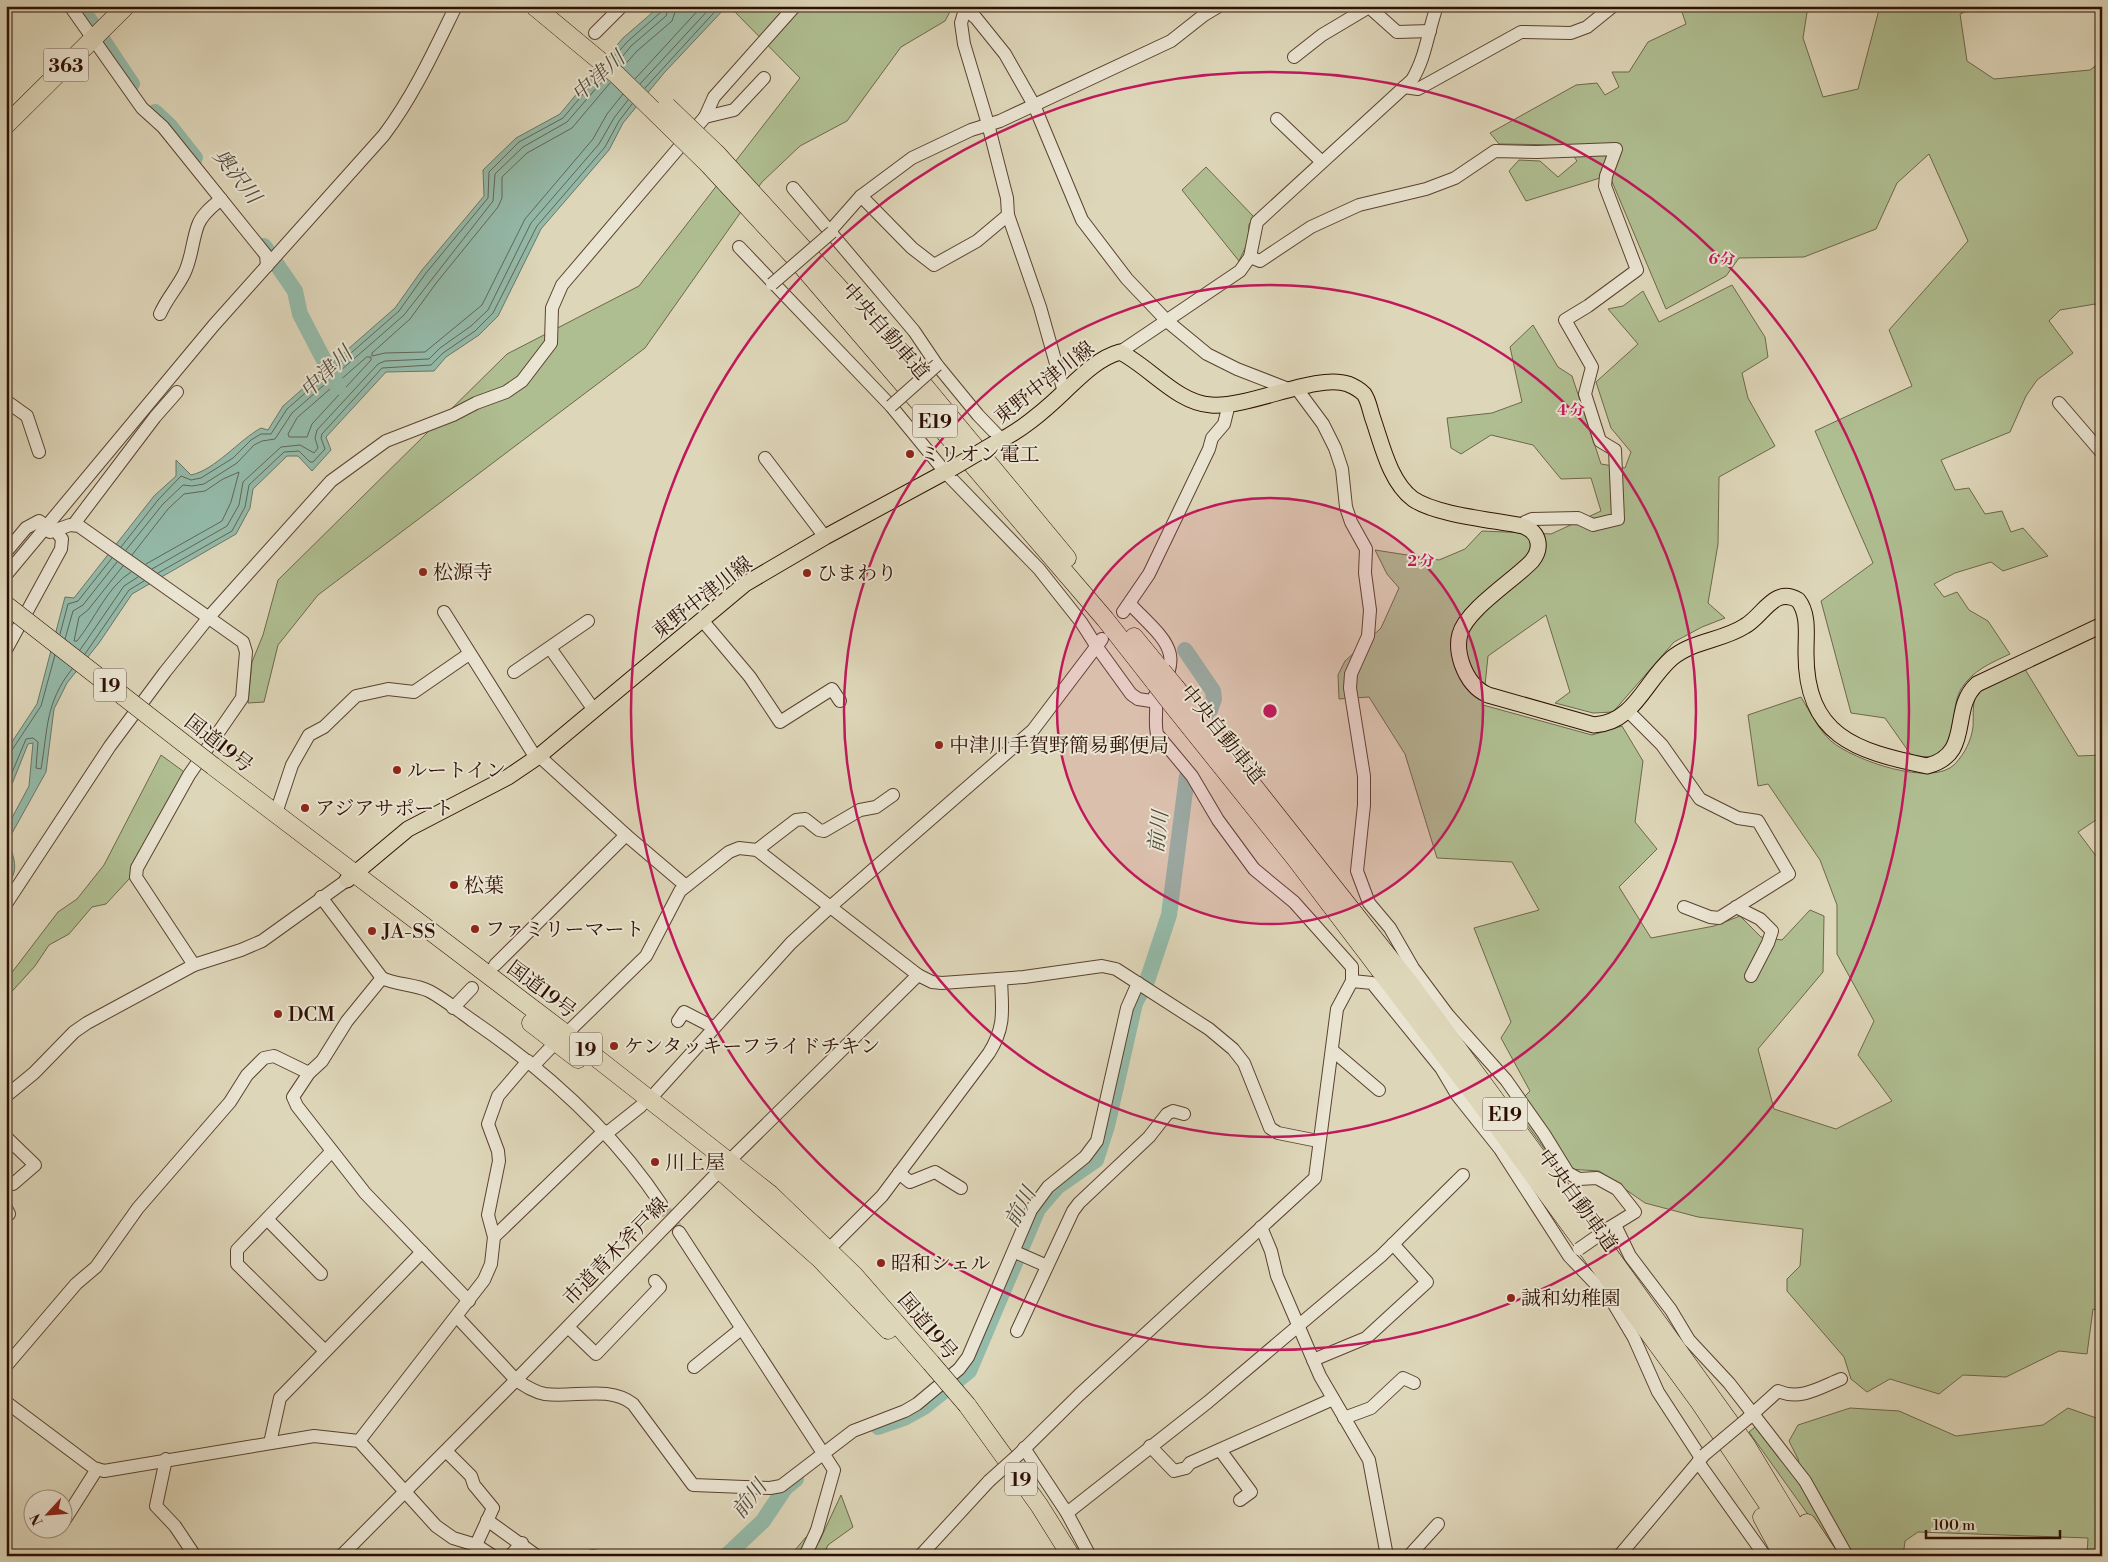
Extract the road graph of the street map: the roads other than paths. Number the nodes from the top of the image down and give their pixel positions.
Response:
1 (70, 6) edge
2 (126, 6) edge
3 (456, 6) edge
4 (534, 6) edge
5 (551, 6) edge
6 (622, 6) edge
7 (795, 6) edge
8 (1218, 6) edge
9 (1437, 6) edge
10 (1613, 6) edge
11 (966, 7) edge
12 (979, 12) edge
13 (1430, 31) junction
14 (595, 33) dead end
15 (93, 38) junction
16 (1294, 58) dead end
17 (764, 78) dead end
18 (1404, 87) junction
19 (1034, 105) junction
20 (705, 116) junction
21 (1277, 118) dead end
22 (988, 124) junction
23 (6, 125) edge
24 (712, 159) junction
25 (1322, 162) junction
26 (793, 188) dead end
27 (861, 196) junction
28 (221, 199) junction
29 (1008, 215) junction
30 (831, 231) junction
31 (739, 247) dead end
32 (1250, 257) junction
33 (272, 262) junction
34 (772, 284) junction
35 (160, 314) dead end
36 (1167, 321) junction
37 (1120, 352) junction
38 (937, 365) junction
39 (1294, 390) junction
40 (177, 392) dead end
41 (1064, 392) junction
42 (6, 401) edge
43 (2060, 403) dead end
44 (1229, 404) junction
45 (890, 406) junction
46 (998, 442) junction
47 (39, 452) dead end
48 (2102, 453) edge
49 (765, 458) dead end
50 (948, 471) junction
51 (77, 525) junction
52 (1523, 526) junction
53 (49, 529) junction
54 (825, 537) junction
55 (6, 552) edge
56 (6, 575) edge
57 (6, 605) edge
58 (444, 612) dead end
59 (209, 617) junction
60 (6, 619) edge
61 (702, 620) junction
62 (588, 622) dead end
63 (2102, 625) edge
64 (1100, 643) junction
65 (550, 648) junction
66 (6, 650) edge
67 (469, 654) junction
68 (514, 672) dead end
69 (1164, 688) junction
70 (840, 701) dead end
71 (594, 710) junction
72 (1628, 712) junction
73 (538, 757) junction
74 (210, 769) junction
75 (893, 795) dead end
76 (276, 813) junction
77 (626, 835) junction
78 (757, 850) junction
79 (351, 877) junction
80 (686, 886) junction
81 (322, 897) junction
82 (6, 904) edge
83 (830, 907) junction
84 (1684, 907) dead end
85 (1736, 907) junction
86 (194, 965) junction
87 (495, 965) dead end
88 (918, 975) junction
89 (1751, 976) dead end
90 (382, 978) junction
91 (1001, 979) junction
92 (1352, 981) junction
93 (1138, 983) junction
94 (472, 988) dead end
95 (453, 1008) junction
96 (678, 1021) dead end
97 (713, 1027) junction
98 (561, 1038) junction
99 (1332, 1050) junction
100 (531, 1063) junction
101 (309, 1073) junction
102 (1380, 1090) dead end
103 (6, 1096) edge
104 (645, 1102) junction
105 (1184, 1114) dead end
106 (606, 1132) junction
107 (6, 1137) edge
108 (1318, 1141) junction
109 (332, 1151) junction
110 (724, 1166) junction
111 (899, 1173) junction
112 (1463, 1176) dead end
113 (12, 1184) dead end
114 (961, 1188) dead end
115 (661, 1204) tunnel mouth
116 (267, 1219) junction
117 (1612, 1226) junction
118 (1261, 1227) junction
119 (679, 1232) tunnel mouth
120 (494, 1238) junction
121 (1393, 1244) junction
122 (828, 1249) junction
123 (422, 1252) junction
124 (1015, 1252) junction
125 (1574, 1253) junction
126 (1047, 1266) junction
127 (320, 1274) dead end
128 (655, 1281) dead end
129 (469, 1301) junction
130 (458, 1318) junction
131 (1298, 1326) junction
132 (568, 1327) junction
133 (741, 1329) junction
134 (1016, 1331) dead end
135 (1662, 1350) junction
136 (325, 1351) junction
137 (1313, 1360) junction
138 (6, 1366) edge
139 (928, 1366) junction
140 (694, 1367) dead end
141 (1841, 1379) dead end
142 (516, 1380) junction
143 (1414, 1383) dead end
144 (1710, 1396) junction
145 (1333, 1399) junction
146 (6, 1402) edge
147 (963, 1408) junction
148 (1751, 1416) junction
149 (1344, 1418) junction
150 (359, 1441) junction
151 (270, 1443) junction
152 (1150, 1446) junction
153 (1220, 1450) junction
154 (446, 1451) junction
155 (824, 1451) junction
156 (1021, 1451) junction
157 (1701, 1458) junction
158 (166, 1459) junction
159 (97, 1469) junction
160 (405, 1492) junction
161 (1240, 1500) dead end
162 (72, 1508) edge
163 (1067, 1513) junction
164 (487, 1520) junction
165 (1438, 1524) dead end
166 (522, 1543) junction
167 (476, 1545) junction
168 (195, 1556) edge
169 (341, 1556) edge
170 (493, 1556) edge
171 (510, 1556) edge
172 (536, 1556) edge
173 (805, 1556) edge
174 (920, 1556) edge
175 (1059, 1556) edge
176 (1071, 1556) edge
177 (1090, 1556) edge
178 (1387, 1556) edge
179 (1409, 1556) edge
180 (1619, 1556) edge
181 (1765, 1556) edge
182 (1783, 1556) edge
183 (1799, 1556) edge
184 (1813, 1556) edge
185 (1828, 1556) edge
186 (1847, 1556) edge

1 - 15 street
2 - 15 highway, 363
3 - 33 street
4 - 24 highway, 中央自動車道 / E19, bridge
5 - 24 highway, 中央自動車道 / E19, bridge
6 - 14 street
7 - 20 street
8 - 19 street
9 - 13 street
10 - 18 street
11 - 12 street
11 - 22 street
12 - 19 street
13 - 16 street
13 - 18 street
15 - 23 highway, 363
15 - 28 street
17 - 20 street
18 - 25 street
19 - 22 street
19 - 36 street
20 - 59 street
21 - 25 street
22 - 27 street
22 - 29 street
24 - 69 highway, 中央自動車道 / E19
25 - 32 street
26 - 30 street
27 - 29 street
27 - 30 street
28 - 33 street
28 - 35 street
29 - 41 street
30 - 34 street, bridge
30 - 38 street
31 - 34 street
32 - 36 street
32 - 52 street
33 - 53 street
34 - 45 street
36 - 37 street
36 - 39 street
37 - 41 main road, 東野中津川線
37 - 44 main road, 東野中津川線
38 - 45 street, bridge
38 - 46 street
39 - 44 main road, 東野中津川線
39 - 52 main road, 東野中津川線
39 - 117 street
40 - 51 street
41 - 46 main road, 東野中津川線
42 - 47 street
43 - 48 street
44 - 69 street
45 - 50 street
46 - 50 main road, 東野中津川線, bridge
49 - 54 street
50 - 54 main road, 東野中津川線
50 - 64 street
51 - 53 street
51 - 59 street
52 - 72 main road
53 - 55 street
53 - 56 street
53 - 66 street
54 - 61 main road, 東野中津川線
57 - 74 highway, 国道19号 / 19, bridge
58 - 67 street
59 - 82 street
59 - 86 street
60 - 74 highway, 国道19号 / 19
61 - 70 street
61 - 71 main road, 東野中津川線
62 - 65 street
63 - 72 main road
64 - 69 street
64 - 83 street
65 - 68 street
65 - 71 street
67 - 73 street
67 - 76 street
69 - 92 street
69 - 135 highway, 中央自動車道 / E19
69 - 144 highway, 中央自動車道 / E19
71 - 73 main road, 東野中津川線
72 - 85 street
73 - 77 street
73 - 79 main road, 東野中津川線
74 - 76 highway, 国道19号 / 19
74 - 79 highway, 国道19号 / 19
75 - 78 street
76 - 79 highway, 国道19号 / 19
77 - 80 street
77 - 87 street
78 - 80 street
78 - 83 street
79 - 81 street
79 - 98 highway, 国道19号 / 19
80 - 98 street
81 - 86 street
81 - 90 street
83 - 88 street
83 - 97 street
84 - 85 street
85 - 89 street
86 - 103 street
88 - 91 street
88 - 110 street, 市道青木斧戸線
90 - 95 street
90 - 101 street
91 - 93 street
91 - 111 street
92 - 99 street
92 - 125 street
93 - 108 street
93 - 124 street
94 - 95 street
95 - 100 street
96 - 97 street
97 - 104 street
98 - 100 street
98 - 104 highway, 国道19号 / 19
99 - 102 street
99 - 108 street
100 - 106 street
100 - 120 street
101 - 109 street
101 - 138 street
104 - 106 street
104 - 110 highway, 国道19号 / 19
105 - 126 street
106 - 115 street
106 - 120 street
107 - 113 street
108 - 118 street
109 - 116 street
109 - 123 street
110 - 122 highway, 国道19号 / 19
110 - 132 street, 市道青木斧戸線
110 - 139 highway, 国道19号 / 19
111 - 114 street
111 - 122 street
112 - 121 street
116 - 127 street
116 - 136 street
117 - 125 street, bridge
117 - 148 street
118 - 131 street
118 - 156 street
119 - 133 street
120 - 129 street
121 - 131 street
121 - 137 street
122 - 139 highway, 国道19号 / 19
123 - 129 street
123 - 136 street
124 - 126 street
124 - 155 street
125 - 157 street
126 - 134 street
128 - 132 street
129 - 130 street
130 - 142 street
130 - 150 street
131 - 137 street
131 - 152 street
132 - 142 street, 市道青木斧戸線
133 - 140 street
133 - 155 street
135 - 182 highway
135 - 183 highway, 中央自動車道 / E19
136 - 151 street
137 - 145 street
139 - 147 highway, 国道19号 / 19
141 - 148 street
142 - 154 street, 市道青木斧戸線
142 - 155 street
143 - 149 street
144 - 184 highway, 中央自動車道 / E19
144 - 185 highway
145 - 149 street
145 - 153 street
146 - 159 street
147 - 175 highway, 国道19号 / 19
147 - 176 highway, 国道19号 / 19
148 - 157 street, bridge
148 - 186 street
149 - 178 street
150 - 151 street
150 - 160 street
151 - 158 street
152 - 153 street
152 - 163 street
153 - 161 street
154 - 160 street, 市道青木斧戸線
154 - 164 street
155 - 173 street
156 - 163 street
156 - 174 street, bridge
157 - 180 street
157 - 181 street
158 - 159 street
158 - 168 street
159 - 162 street
160 - 167 street
160 - 169 street, 市道青木斧戸線
163 - 177 street
164 - 166 street
164 - 167 street
165 - 179 street
166 - 171 street
166 - 172 street
167 - 170 street

